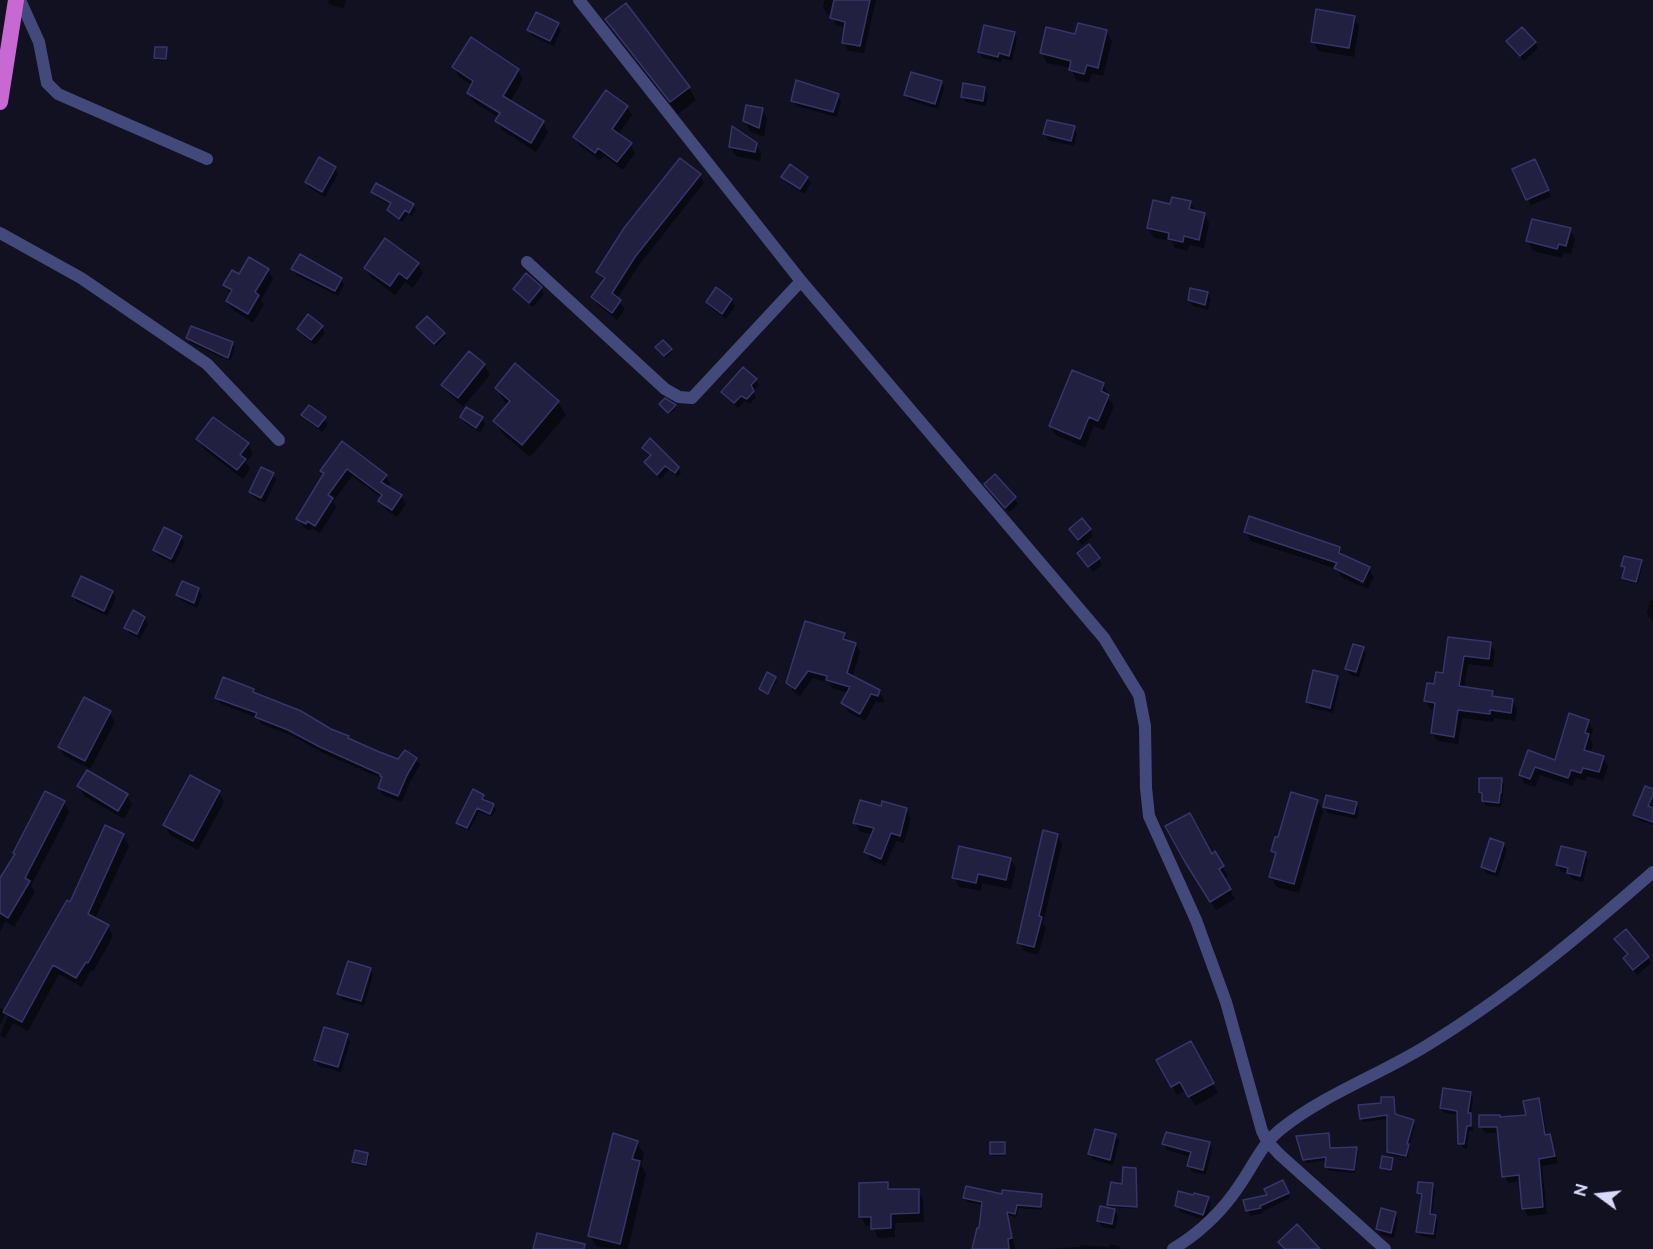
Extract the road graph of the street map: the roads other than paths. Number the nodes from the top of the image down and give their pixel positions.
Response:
1 (18, 0) edge
2 (579, 0) edge
3 (0, 102) edge
4 (207, 159) dead end
5 (0, 233) edge
6 (527, 262) dead end
7 (801, 281) junction
8 (279, 440) dead end
9 (1653, 872) edge
10 (1267, 1141) junction
11 (1173, 1249) edge
12 (1384, 1249) edge

1 - 3 highway
1 - 4 street
2 - 7 street
5 - 8 street
6 - 7 street
7 - 10 street
9 - 10 street
10 - 11 street
10 - 12 street

